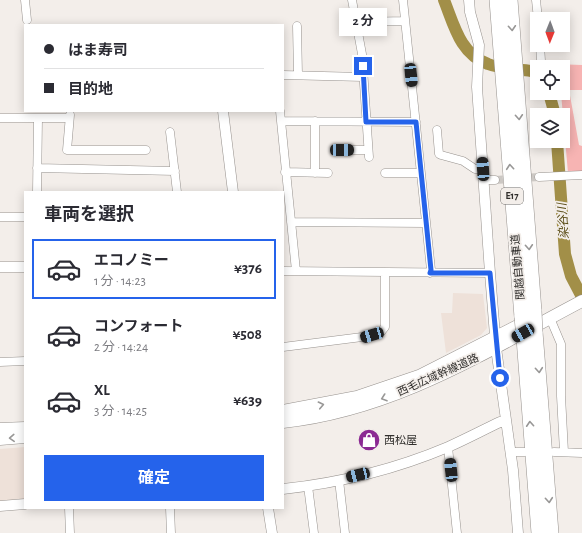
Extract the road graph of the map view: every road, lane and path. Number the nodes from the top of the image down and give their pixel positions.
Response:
1 (25, 0) edge
2 (352, 0) edge
3 (403, 0) edge
4 (469, 0) edge
5 (497, 0) edge
6 (510, 0) edge
7 (536, 0) edge
8 (537, 12) edge
9 (26, 20) dead end
10 (405, 21) junction
11 (357, 22) junction
12 (297, 26) dead end
13 (508, 54) junction
14 (284, 75) edge
15 (298, 75) junction
16 (363, 77) junction
17 (223, 112) edge
18 (280, 112) edge
19 (0, 118) edge
20 (38, 118) junction
21 (281, 121) junction
22 (315, 122) junction
23 (366, 122) junction
24 (416, 122) junction
25 (437, 130) dead end
26 (170, 132) dead end
27 (146, 150) dead end
28 (342, 150) dead end
29 (37, 168) junction
30 (483, 169) junction
31 (175, 171) junction
32 (285, 172) junction
33 (315, 173) junction
34 (328, 173) dead end
35 (385, 173) dead end
36 (421, 173) junction
37 (582, 175) edge
38 (539, 177) tunnel mouth
39 (484, 180) junction
40 (495, 180) tunnel mouth
41 (37, 191) edge
42 (177, 191) edge
43 (233, 191) edge
44 (0, 217) edge
45 (24, 217) edge
46 (291, 222) junction
47 (426, 223) junction
48 (0, 267) edge
49 (24, 267) edge
50 (284, 271) edge
51 (296, 271) junction
52 (385, 272) junction
53 (430, 273) junction
54 (490, 273) junction
55 (582, 292) edge
56 (575, 302) edge
57 (550, 318) junction
58 (530, 335) junction
59 (496, 343) junction
60 (284, 347) edge
61 (24, 361) edge
62 (0, 362) edge
63 (284, 411) edge
64 (506, 421) junction
65 (284, 422) edge
66 (24, 428) edge
67 (0, 429) edge
68 (24, 438) edge
69 (0, 439) edge
70 (448, 447) junction
71 (510, 452) junction
72 (525, 452) dead end
73 (554, 452) dead end
74 (564, 452) junction
75 (582, 453) edge
76 (339, 480) junction
77 (308, 486) junction
78 (284, 489) edge
79 (24, 504) edge
80 (0, 506) edge
81 (69, 509) edge
82 (170, 509) edge
83 (268, 509) edge
84 (70, 533) edge
85 (171, 533) edge
86 (272, 533) edge
87 (314, 533) edge
88 (345, 533) edge
89 (457, 533) edge
90 (518, 533) edge
91 (539, 533) edge
92 (552, 533) edge

1 - 9 street
2 - 11 street
3 - 10 street
4 - 30 street
5 - 13 highway, 関越自動車道 / E17
6 -> 13 highway, 関越自動車道 / E17
7 - 8 street
10 - 11 street
10 - 24 street
11 - 16 street
12 - 15 street
13 - 58 highway, 関越自動車道 / E17, bridge
14 - 15 street
15 - 16 street
16 - 23 street
17 - 43 street
18 - 21 street
19 - 20 street
20 - 27 street
20 - 29 street
21 - 22 street
21 - 32 street
22 - 23 street
22 - 33 street
23 - 24 street
23 - 28 street
24 - 36 street
25 - 30 street
26 - 31 street
29 - 31 street
29 - 41 street
30 - 39 street
31 - 42 street
32 - 33 street
32 - 46 street
33 - 34 street
35 - 36 street
36 - 47 street
37 - 38 street
39 - 40 street
39 - 54 street
44 - 45 street
46 - 47 street
46 - 51 street
47 - 53 street
48 - 49 street
50 - 51 street
51 - 52 street
52 - 53 street
52 - 60 street
53 - 54 street
54 - 59 street
55 - 56 main road, 西毛広域幹線道路
56 - 57 main road, 西毛広域幹線道路
56 - 59 main road, 西毛広域幹線道路
57 - 59 main road, 西毛広域幹線道路
57 - 74 street
91 -> 58 highway, 関越自動車道 / E17
58 -> 92 highway, 関越自動車道 / E17
63 -> 59 main road, 西毛広域幹線道路
59 - 64 street
59 -> 65 main road, 西毛広域幹線道路
61 - 62 street
64 - 70 street
64 - 71 street
66 - 67 main road
68 -> 69 main road
70 - 76 street
70 - 89 street
71 - 72 street
71 - 90 street
73 - 74 street
74 - 75 street
76 - 77 street
76 - 88 street
77 - 78 street
77 - 87 street
79 - 80 street
81 - 84 street
82 - 85 street
83 - 86 street

